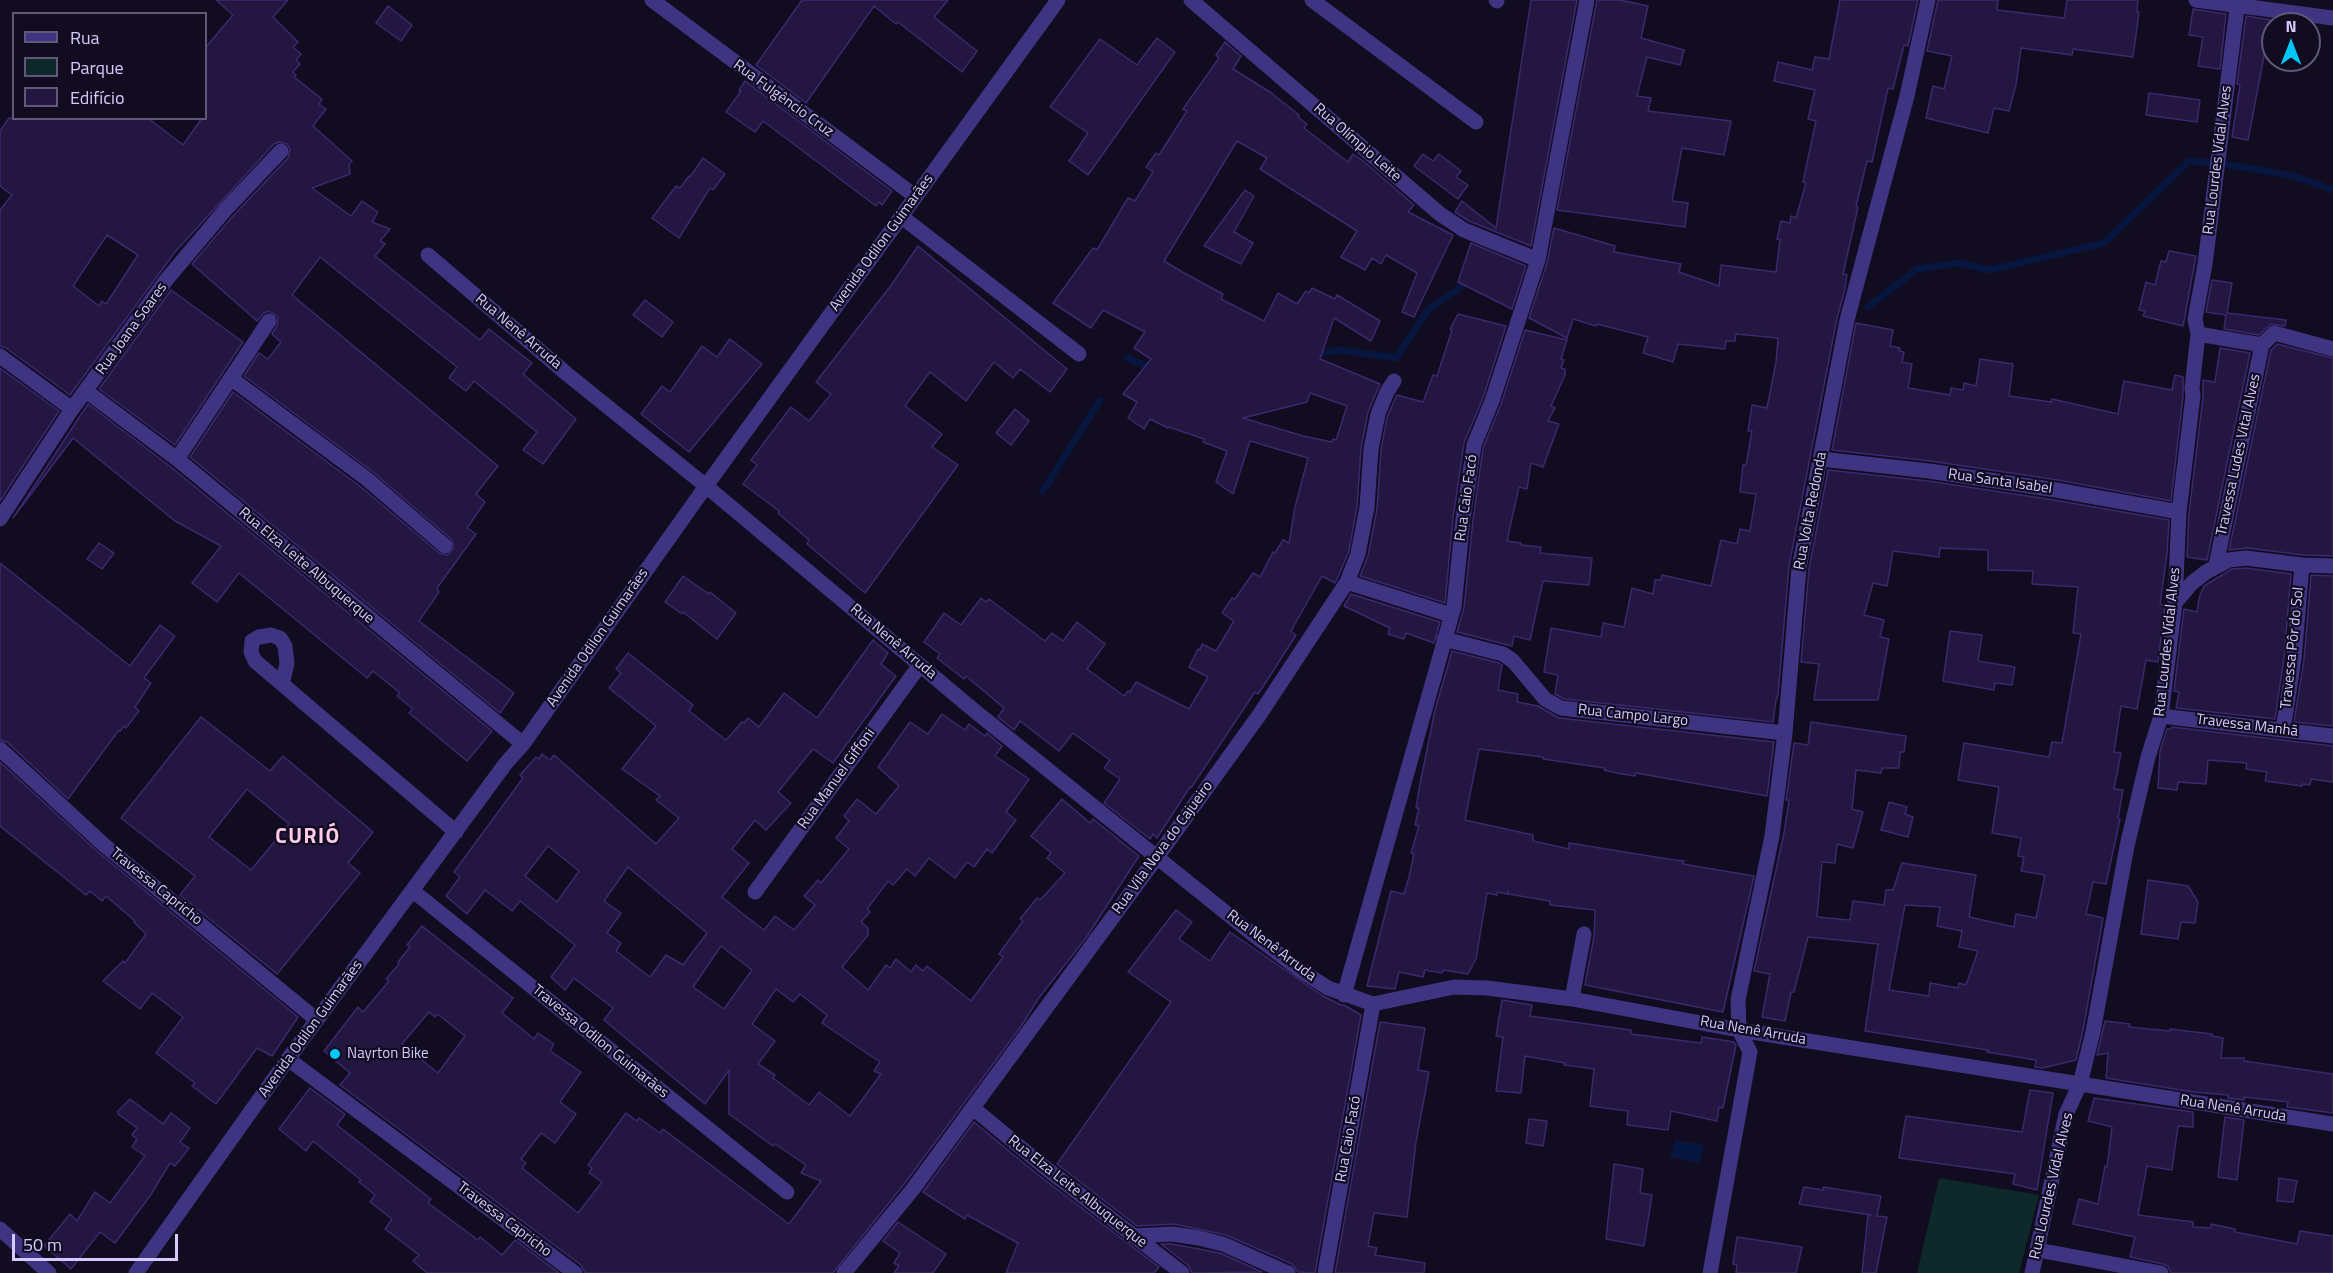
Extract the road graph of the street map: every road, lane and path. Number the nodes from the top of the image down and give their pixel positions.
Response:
1 (652, 0) edge
2 (1058, 0) edge
3 (1191, 0) edge
4 (1312, 0) edge
5 (1587, 0) edge
6 (1928, 0) edge
7 (2196, 0) edge
8 (2237, 2) edge
9 (2333, 18) edge
10 (1476, 122) dead end
11 (281, 151) dead end
12 (915, 196) junction
13 (902, 218) junction
14 (428, 255) dead end
15 (1538, 260) junction
16 (269, 321) dead end
17 (2198, 334) junction
18 (2262, 345) junction
19 (2333, 349) edge
20 (1079, 354) dead end
21 (0, 356) edge
22 (232, 379) junction
23 (1394, 381) dead end
24 (86, 391) junction
25 (72, 409) junction
26 (177, 459) junction
27 (1821, 459) junction
28 (706, 486) junction
29 (2179, 513) junction
30 (0, 519) edge
31 (445, 546) dead end
32 (2216, 565) junction
33 (2302, 565) junction
34 (2333, 566) edge
35 (1347, 582) junction
36 (2175, 603) junction
37 (1451, 615) junction
38 (1444, 639) junction
39 (920, 665) junction
40 (282, 684) dead end
41 (2162, 716) junction
42 (2283, 730) junction
43 (1785, 733) junction
44 (2333, 736) edge
45 (523, 744) junction
46 (0, 749) edge
47 (456, 832) junction
48 (1157, 857) junction
49 (413, 891) junction
50 (755, 892) dead end
51 (1584, 934) dead end
52 (1344, 995) junction
53 (1572, 999) junction
54 (1373, 1004) junction
55 (317, 1020) junction
56 (1739, 1030) junction
57 (288, 1059) junction
58 (2080, 1084) junction
59 (973, 1108) junction
60 (2333, 1124) edge
61 (787, 1192) dead end
62 (0, 1229) edge
63 (1132, 1236) junction
64 (2038, 1250) junction
65 (49, 1273) edge
66 (136, 1273) edge
67 (575, 1273) edge
68 (844, 1273) edge
69 (1182, 1273) edge
70 (1288, 1273) edge
71 (1324, 1273) edge
72 (1710, 1273) edge
73 (2032, 1273) edge
74 (2161, 1273) edge

1 - 12 street, Rua Fulgêncio Cruz
2 - 12 street, Avenida Odilon Guimarães
3 - 15 street, Rua Olímpio Leite
4 - 10 street
5 - 15 street, Rua Caio Facó
6 - 27 street, Rua Volta Redonda
7 - 8 street
8 - 9 street
8 - 17 street, Rua Lourdes Vídal Alves
11 - 24 street, Rua Joana Soares
12 - 13 street, Avenida Odilon Guimarães
13 - 20 street
13 - 28 street, Avenida Odilon Guimarães
14 - 28 street, Rua Nenê Arruda
15 - 37 street, Rua Caio Facó
16 - 22 street
17 - 18 street
17 - 29 street, Rua Lourdes Vídal Alves
18 - 19 street
18 - 32 street, Travessa Ludes Vital Alves
21 - 25 street
22 - 26 street
22 - 31 street
23 - 35 street, Rua Vila Nova do Cajueiro
24 - 25 street, Rua Joana Soares
24 - 26 street, Rua Elza Leite Albuquerque
25 - 30 street, Rua Joana Soares
26 - 45 street, Rua Elza Leite Albuquerque
27 - 29 street, Rua Santa Isabel
27 - 43 street, Rua Volta Redonda
28 - 39 street, Rua Nenê Arruda
28 - 45 street, Avenida Odilon Guimarães
29 - 36 street, Rua Lourdes Vídal Alves
32 - 33 street
32 - 36 street
33 - 34 street
33 - 42 street, Travessa Pôr do Sol
35 - 37 street
35 - 48 street, Rua Vila Nova do Cajueiro
36 - 41 street, Rua Lourdes Vídal Alves
37 - 38 street, Rua Caio Facó
38 - 43 street, Rua Campo Largo
38 - 52 street, Rua Caio Facó
39 - 48 street, Rua Nenê Arruda
39 - 50 street, Rua Manuel Giffoni
40 - 47 street
41 - 42 street, Travessa Manhã
41 - 58 street, Rua Lourdes Vídal Alves
42 - 44 street, Travessa Manhã
43 - 56 street, Rua Volta Redonda
45 - 47 street, Avenida Odilon Guimarães
46 - 55 street, Travessa Capricho
47 - 49 street, Avenida Odilon Guimarães
48 - 52 street, Rua Nenê Arruda
48 - 59 street, Rua Vila Nova do Cajueiro
49 - 55 street, Avenida Odilon Guimarães
49 - 61 street, Travessa Odilon Guimarães
51 - 53 street
52 - 54 street, Rua Nenê Arruda
53 - 54 street, Rua Nenê Arruda
53 - 56 street, Rua Nenê Arruda
54 - 71 street, Rua Caio Facó
55 - 57 street, Avenida Odilon Guimarães
56 - 58 street, Rua Nenê Arruda
56 - 72 street, Rua Volta Redonda
57 - 66 street, Avenida Odilon Guimarães
57 - 67 street, Travessa Capricho
58 - 60 street, Rua Nenê Arruda
58 - 64 street, Rua Lourdes Vídal Alves
59 - 63 street, Rua Elza Leite Albuquerque
59 - 68 street, Rua Vila Nova do Cajueiro
62 - 65 street
63 - 69 street, Rua Elza Leite Albuquerque
63 - 70 street
64 - 73 street, Rua Lourdes Vídal Alves
64 - 74 street

